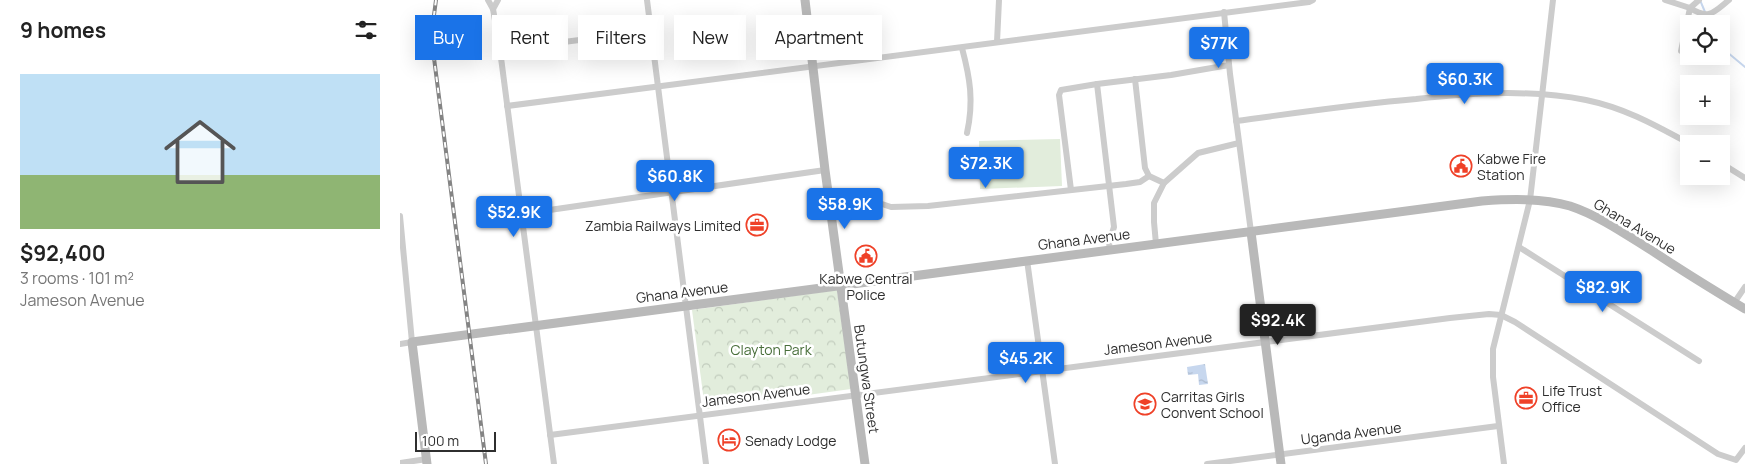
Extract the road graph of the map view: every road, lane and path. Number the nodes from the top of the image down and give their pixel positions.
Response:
1 (488, 0) edge
2 (648, 0) edge
3 (805, 0) edge
4 (999, 0) edge
5 (1553, 0) edge
6 (1665, 0) edge
7 (1699, 0) edge
8 (1729, 0) edge
9 (1311, 1) edge
10 (496, 3) edge
11 (1690, 8) junction
12 (1224, 12) junction
13 (649, 15) edge
14 (1689, 15) edge
15 (997, 42) junction
16 (962, 48) junction
17 (501, 60) edge
18 (655, 60) edge
19 (1229, 65) junction
20 (814, 66) junction
21 (1135, 79) junction
22 (1097, 84) junction
23 (658, 86) junction
24 (1542, 93) junction
25 (508, 106) junction
26 (1236, 121) junction
27 (967, 133) dead end
28 (1680, 138) edge
29 (1239, 143) junction
30 (1730, 169) edge
31 (825, 170) junction
32 (1149, 176) junction
33 (1745, 178) edge
34 (1164, 183) junction
35 (1109, 185) junction
36 (1071, 190) junction
37 (672, 192) junction
38 (829, 198) junction
39 (1530, 200) junction
40 (522, 214) junction
41 (400, 216) edge
42 (1251, 232) junction
43 (401, 234) edge
44 (1156, 244) junction
45 (1518, 247) junction
46 (1110, 250) junction
47 (1027, 260) junction
48 (840, 285) junction
49 (1745, 287) edge
50 (1734, 303) junction
51 (686, 306) junction
52 (1745, 310) edge
53 (1501, 315) junction
54 (536, 325) junction
55 (412, 342) junction
56 (1265, 342) junction
57 (400, 344) edge
58 (1698, 361) dead end
59 (1042, 371) junction
60 (854, 395) junction
61 (700, 415) junction
62 (1498, 426) junction
63 (550, 435) junction
64 (1745, 448) edge
65 (1280, 459) edge
66 (427, 462) edge
67 (400, 463) edge
68 (554, 464) edge
69 (706, 464) edge
70 (865, 464) edge
71 (1055, 464) edge
72 (1207, 464) edge
73 (1504, 464) edge

1 - 10 street
2 - 13 street
3 - 20 main road, Butungwa Street
4 - 15 street
5 - 24 street
6 - 11 street
7 - 11 street
8 - 11 street
9 - 12 street
11 - 14 street
12 - 15 street
12 - 19 street
15 - 16 street
16 - 20 street
16 - 27 street
17 - 25 street
18 - 23 street
19 - 21 street
19 - 26 street
20 - 23 street
20 - 31 main road, Butungwa Street
21 - 22 street
21 - 32 street
22 - 35 street
22 - 36 street
23 - 25 street
23 - 37 street
24 - 26 street
24 - 28 street
24 - 39 street
25 - 40 street
26 - 29 street
29 - 34 street
29 - 42 street
30 - 33 street
31 - 37 street
31 - 38 main road, Butungwa Street
32 - 34 street
32 - 35 street
34 - 44 street
35 - 36 street
35 - 46 street
36 - 38 street
37 - 40 street
37 - 51 street
38 - 48 main road, Butungwa Street
39 - 42 main road, Ghana Avenue
39 - 45 street
39 - 50 main road, Ghana Avenue
40 - 54 street
41 - 43 street
42 - 44 main road, Ghana Avenue
42 - 56 main road
43 - 55 street
44 - 46 main road, Ghana Avenue
45 - 53 street
45 - 58 street
46 - 47 main road, Ghana Avenue
47 - 48 main road, Ghana Avenue
47 - 59 street
48 - 51 main road, Ghana Avenue
48 - 60 main road, Butungwa Street
49 - 50 street
50 - 52 main road, Ghana Avenue
51 - 54 main road, Ghana Avenue
51 - 61 street
53 - 56 street, Jameson Avenue
53 - 62 street
53 - 64 street
54 - 55 main road, Ghana Avenue
54 - 63 street
55 - 57 street, Ghana Avenue
55 - 66 main road
56 - 59 street, Jameson Avenue
56 - 65 main road
59 - 60 street, Jameson Avenue
59 - 71 street
60 - 61 street, Jameson Avenue
60 - 70 main road, Butungwa Street
61 - 63 street, Jameson Avenue
61 - 69 street
62 - 65 street, Uganda Avenue
62 - 73 street
63 - 68 street
65 - 72 street, Uganda Avenue
66 - 67 street

